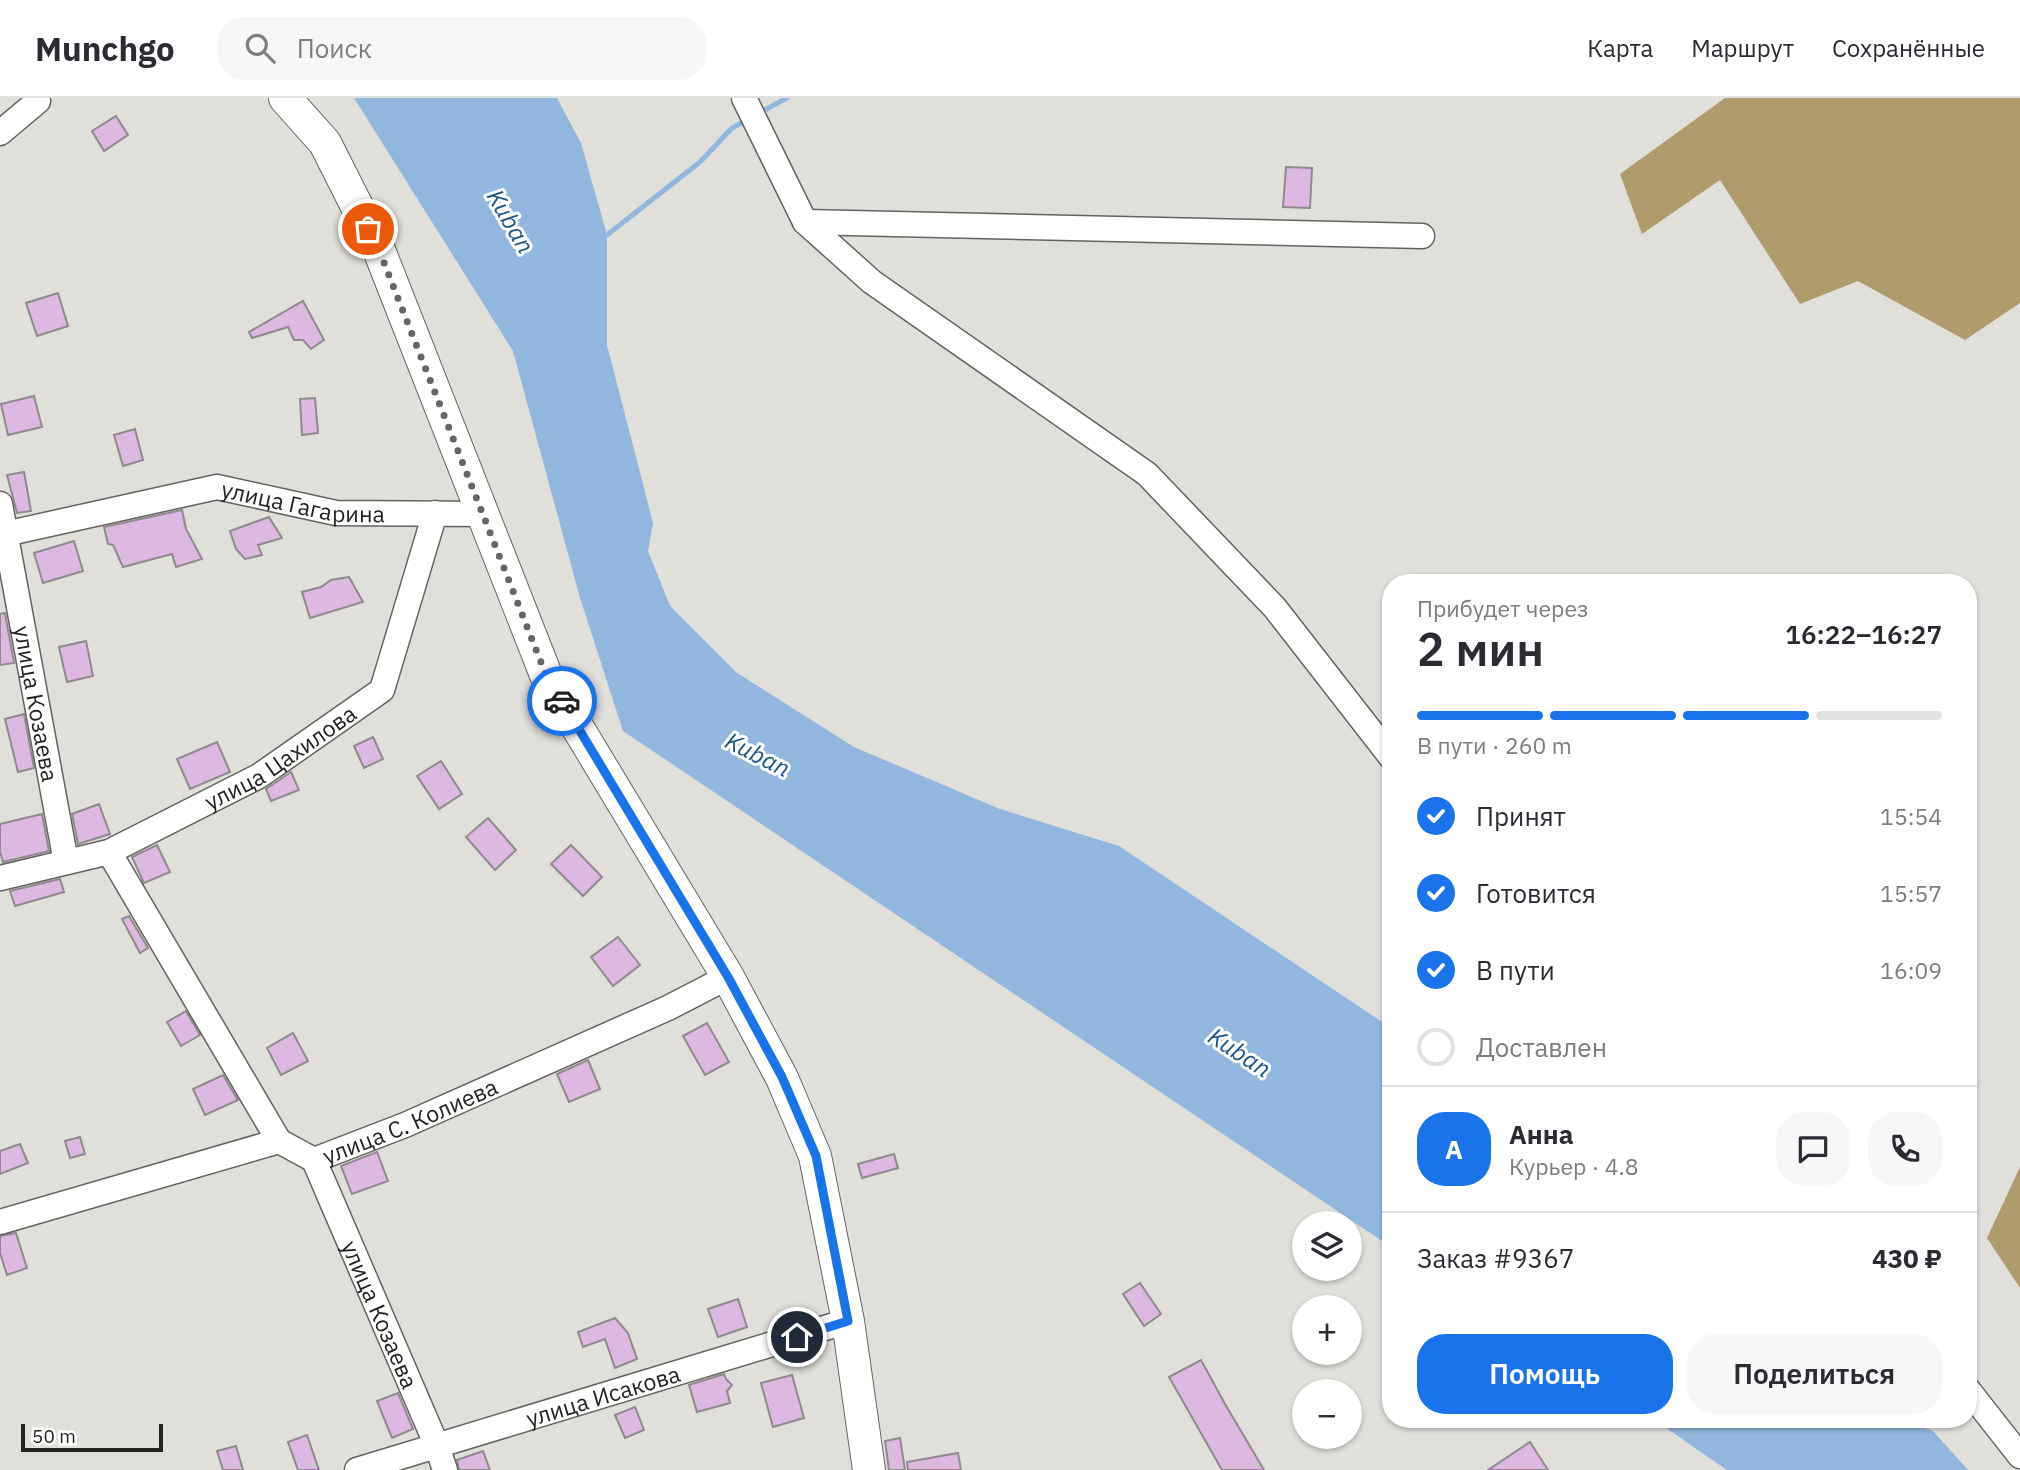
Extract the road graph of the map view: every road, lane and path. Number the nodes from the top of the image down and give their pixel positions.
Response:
1 (285, 98) edge
2 (744, 98) edge
3 (38, 101) dead end
4 (0, 133) edge
5 (805, 222) junction
6 (1422, 236) dead end
7 (0, 504) edge
8 (435, 513) junction
9 (484, 514) junction
10 (3, 534) edge
11 (1382, 745) edge
12 (109, 852) junction
13 (66, 862) junction
14 (0, 878) edge
15 (728, 977) junction
16 (279, 1141) junction
17 (314, 1160) junction
18 (0, 1222) edge
19 (848, 1321) junction
20 (1977, 1401) edge
21 (437, 1446) junction
22 (2020, 1456) edge
23 (357, 1470) edge
24 (445, 1470) edge
25 (869, 1470) edge

1 - 9 main road
2 - 5 street
3 - 4 street
5 - 6 street
5 - 11 street
7 - 10 street, улица Козаева
8 - 9 street, улица Гагарина
8 - 10 street, улица Гагарина
8 - 12 street, улица Цахилова
9 - 15 main road
10 - 13 street, улица Козаева
12 - 13 street, улица Цахилова
12 - 16 street
13 - 14 street, улица Цахилова
15 - 17 street, улица С. Колиева
15 - 19 main road
16 - 17 street, улица С. Колиева
16 - 18 street
17 - 21 street, улица Козаева
19 - 21 street, улица Исакова
19 - 25 main road
20 - 22 street
21 - 23 street, улица Исакова
21 - 24 street, улица Козаева

